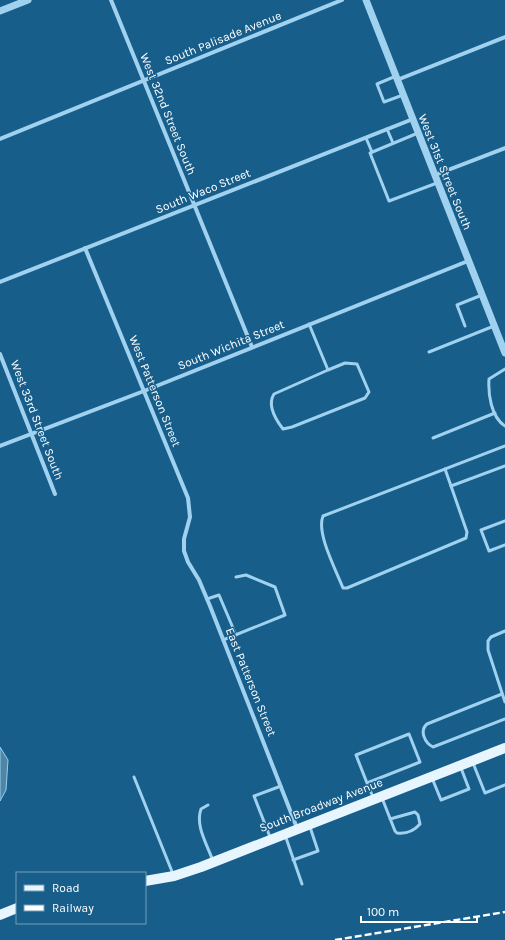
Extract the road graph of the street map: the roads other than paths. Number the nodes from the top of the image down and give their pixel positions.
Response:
1 (28, 0) edge
2 (111, 0) edge
3 (342, 0) edge
4 (366, 0) edge
5 (0, 11) edge
6 (505, 37) edge
7 (396, 78) junction
8 (143, 81) junction
9 (403, 95) junction
10 (413, 119) junction
11 (387, 129) junction
12 (418, 133) junction
13 (366, 138) junction
14 (0, 139) edge
15 (393, 143) junction
16 (505, 148) edge
17 (372, 152) junction
18 (435, 175) junction
19 (438, 182) junction
20 (194, 205) junction
21 (85, 248) junction
22 (468, 261) junction
23 (0, 282) edge
24 (482, 295) junction
25 (309, 324) junction
26 (465, 326) dead end
27 (494, 326) junction
28 (252, 347) junction
29 (429, 352) dead end
30 (505, 353) edge
31 (0, 354) edge
32 (505, 369) edge
33 (328, 370) junction
34 (144, 391) junction
35 (495, 413) junction
36 (505, 426) edge
37 (32, 435) junction
38 (432, 438) dead end
39 (0, 446) edge
40 (505, 446) edge
41 (505, 466) edge
42 (445, 469) junction
43 (451, 486) junction
44 (55, 494) dead end
45 (505, 521) edge
46 (184, 545) joint
47 (505, 545) edge
48 (236, 577) dead end
49 (207, 599) junction
50 (505, 631) edge
51 (236, 635) junction
52 (223, 640) junction
53 (502, 694) junction
54 (505, 702) edge
55 (505, 719) edge
56 (505, 748) edge
57 (472, 761) junction
58 (460, 766) junction
59 (134, 777) dead end
60 (431, 777) junction
61 (367, 783) junction
62 (505, 784) edge
63 (281, 786) junction
64 (377, 798) junction
65 (208, 805) dead end
66 (390, 819) junction
67 (309, 824) junction
68 (298, 828) junction
69 (284, 834) junction
70 (270, 839) junction
71 (293, 860) junction
72 (214, 862) junction
73 (174, 876) junction
74 (146, 881) edge
75 (302, 884) dead end
76 (16, 908) edge
77 (0, 915) edge

1 - 5 street
2 - 8 street, West 32nd Street South
3 - 8 street, South Palisade Avenue
4 - 7 street, West 31st Street South
6 - 7 street
7 - 9 street, West 31st Street South
7 - 9 lane
8 - 14 street, South Palisade Avenue
8 - 20 street, West 32nd Street South
9 - 10 street, West 31st Street South
10 - 11 street, South Waco Street
10 - 12 street, West 31st Street South
11 - 13 street, South Waco Street
11 - 15 lane
12 - 15 lane
12 - 18 street, West 31st Street South
13 - 17 lane
13 - 20 street, South Waco Street
15 - 17 lane
16 - 18 street
17 - 19 lane
18 - 19 street, West 31st Street South
19 - 22 street, West 31st Street South
20 - 21 street, South Waco Street
20 - 28 street, West 32nd Street South
21 - 23 street, South Waco Street
21 - 34 street, West Patterson Street
22 - 24 street, West 31st Street South
22 - 25 street, South Wichita Street
24 - 26 lane
24 - 27 street, West 31st Street South
25 - 28 street, South Wichita Street
25 - 33 lane
27 - 29 lane
27 - 30 street, West 31st Street South
28 - 34 street, South Wichita Street
31 - 37 street, West 33rd Street South
32 - 35 lane
33 - 33 lane
34 - 37 street, South Wichita Street
34 - 46 street, West Patterson Street
35 - 36 lane
35 - 38 lane
37 - 39 street, South Wichita Street
37 - 44 street, West 33rd Street South
40 - 42 lane
41 - 43 lane
42 - 43 lane
42 - 43 lane
45 - 47 lane
46 - 49 street, East Patterson Street
48 - 51 lane
49 - 51 lane
49 - 52 street, East Patterson Street
50 - 53 lane
51 - 52 lane
52 - 63 street, East Patterson Street
53 - 54 lane
53 - 55 lane
56 - 57 main road, South Broadway Avenue
57 - 58 main road, South Broadway Avenue
57 - 62 lane
58 - 60 main road, South Broadway Avenue
58 - 60 lane
59 - 73 lane
60 - 64 main road, South Broadway Avenue
61 - 61 lane
61 - 64 lane
63 - 68 street, East Patterson Street
63 - 70 lane
64 - 66 lane
64 - 67 main road, South Broadway Avenue
65 - 72 lane
66 - 66 lane
67 - 68 main road, South Broadway Avenue
67 - 71 lane
68 - 69 main road, South Broadway Avenue
69 - 70 main road, South Broadway Avenue
69 - 71 lane
70 - 72 main road, South Broadway Avenue
71 - 75 lane
72 - 73 main road, South Broadway Avenue
73 - 74 main road, South Broadway Avenue
76 - 77 main road

